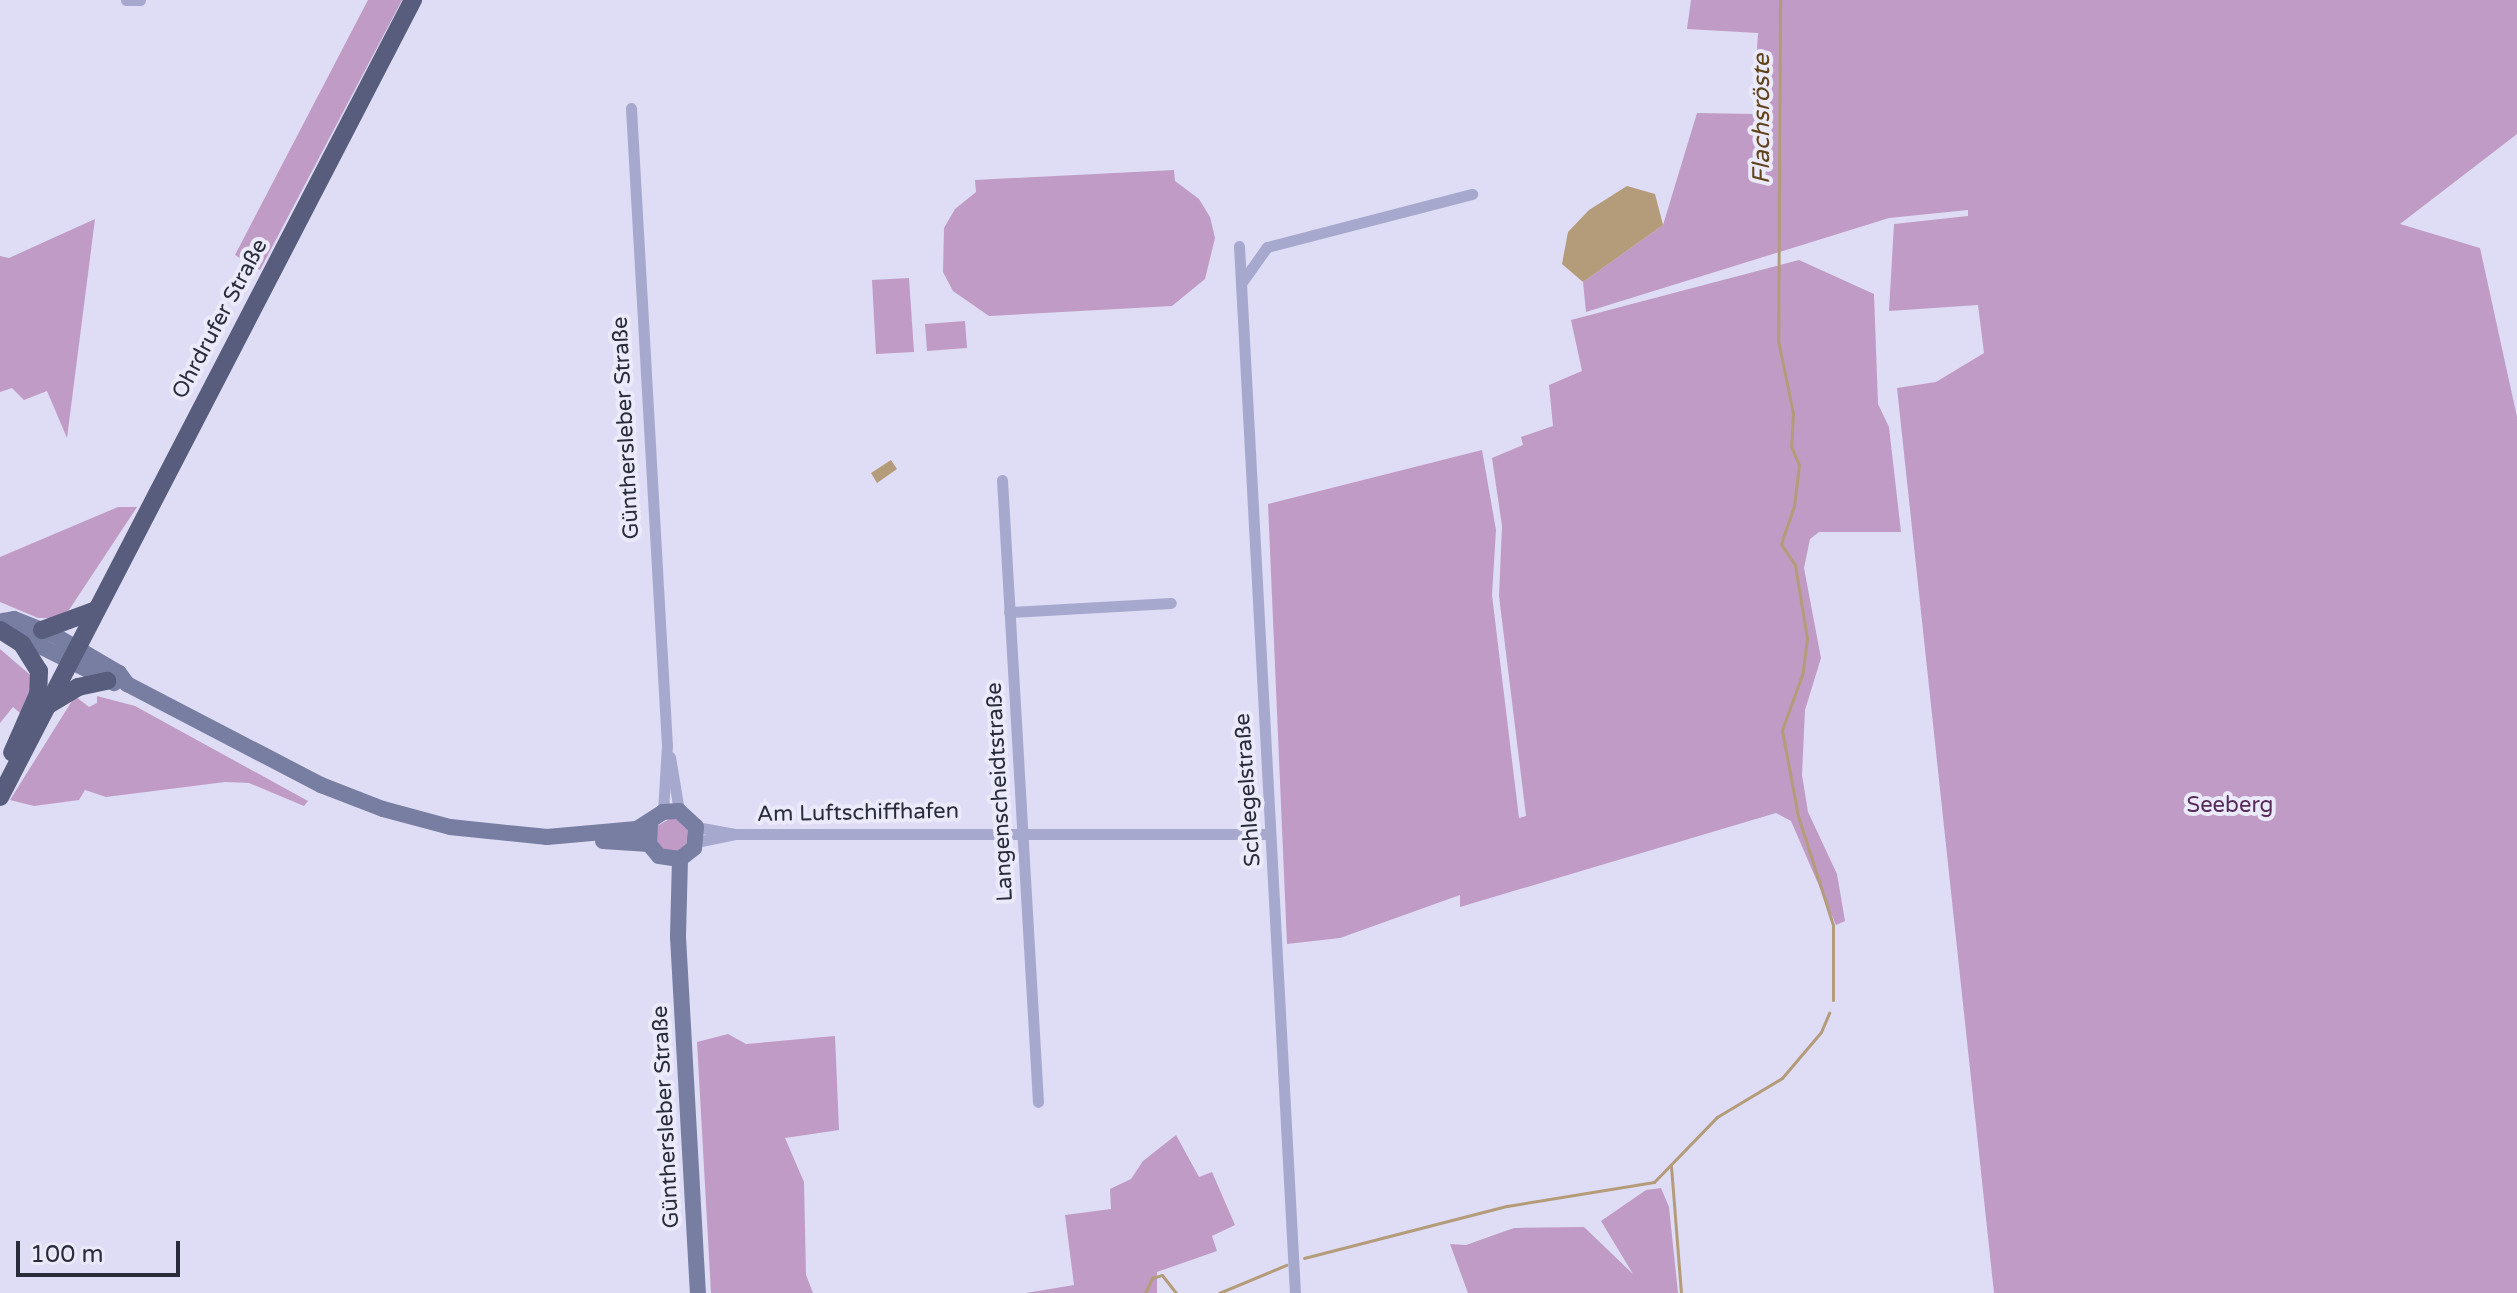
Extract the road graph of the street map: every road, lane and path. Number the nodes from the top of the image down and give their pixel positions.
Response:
1 (126, 0) edge
2 (140, 0) edge
3 (413, 0) edge
4 (631, 108) dead end
5 (1472, 194) dead end
6 (1239, 246) dead end
7 (1241, 284) junction
8 (1002, 480) dead end
9 (1171, 603) dead end
10 (96, 610) junction
11 (1009, 612) junction
12 (1, 623) edge
13 (42, 630) junction
14 (74, 655) junction
15 (107, 681) junction
16 (127, 684) junction
17 (50, 704) junction
18 (11, 776) junction
19 (0, 797) edge
20 (664, 816) junction
21 (1022, 831) junction
22 (696, 834) junction
23 (1267, 834) junction
24 (584, 836) junction
25 (649, 844) junction
26 (673, 859) junction
27 (1038, 1102) dead end
28 (698, 1293) edge
29 (1295, 1293) edge

1 - 2 street
3 - 10 main road, Ohrdrufer Straße
4 - 20 street, Günthersleber Straße
5 - 7 street
6 - 7 street, Schlegelstraße
7 - 23 street, Schlegelstraße
8 - 11 street, Langenscheidtstraße
9 - 11 street
10 - 13 main road
10 - 14 main road, Ohrdrufer Straße
11 - 21 street, Langenscheidtstraße
12 - 13 main road
12 - 14 main road
12 - 18 main road
13 - 14 main road
14 - 15 main road
14 - 16 main road
14 - 17 main road, Ohrdrufer Straße
15 - 16 main road
15 - 17 main road
16 - 24 main road
17 - 18 main road, Ohrdrufer Straße
18 - 19 main road, Ohrdrufer Straße
20 - 22 main road
20 - 24 main road
20 - 25 main road
21 - 22 street, Am Luftschiffhafen
21 - 23 street, Am Luftschiffhafen
21 - 27 street, Langenscheidtstraße
22 - 26 main road
23 - 29 street, Schlegelstraße
24 - 25 main road
25 - 26 main road
26 - 28 main road, Günthersleber Straße

